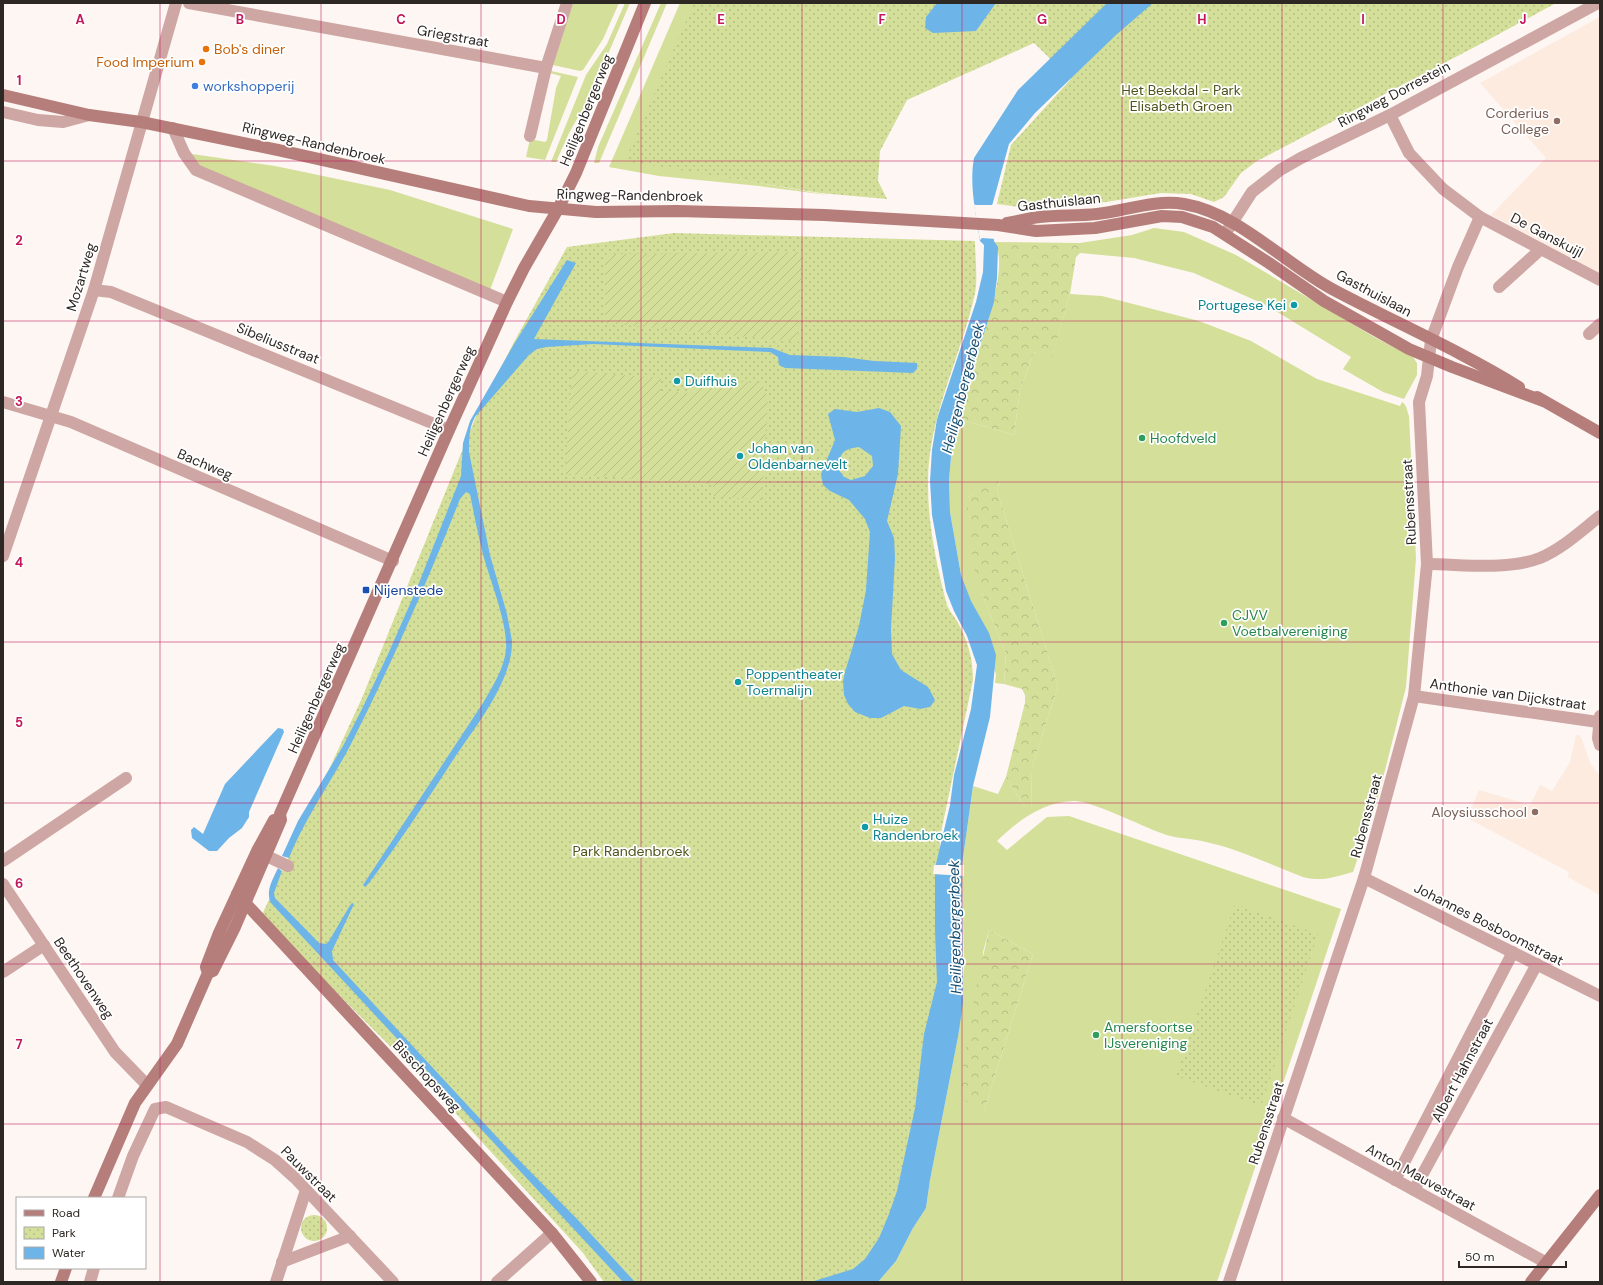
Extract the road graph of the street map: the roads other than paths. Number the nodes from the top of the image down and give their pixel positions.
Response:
1 (176, 3) edge
2 (189, 3) edge
3 (567, 3) edge
4 (646, 3) edge
5 (1598, 3) edge
6 (546, 68) junction
7 (3, 95) edge
8 (3, 112) edge
9 (89, 115) junction
10 (1390, 115) junction
11 (141, 122) junction
12 (173, 128) junction
13 (530, 136) dead end
14 (558, 209) junction
15 (1480, 217) junction
16 (1232, 222) junction
17 (998, 225) junction
18 (1225, 234) junction
19 (1541, 249) junction
20 (1600, 280) edge
21 (1499, 287) dead end
22 (94, 290) junction
23 (507, 302) junction
24 (1600, 324) edge
25 (1589, 334) dead end
26 (1431, 340) junction
27 (1429, 358) junction
28 (1543, 401) junction
29 (3, 402) edge
30 (51, 418) junction
31 (449, 430) junction
32 (1600, 433) edge
33 (1600, 516) edge
34 (3, 556) edge
35 (393, 561) junction
36 (1427, 564) junction
37 (1414, 696) junction
38 (1599, 719) edge
39 (1600, 745) edge
40 (126, 778) dead end
41 (266, 856) junction
42 (3, 861) edge
43 (288, 866) dead end
44 (1364, 878) junction
45 (3, 884) edge
46 (237, 894) junction
47 (246, 903) junction
48 (44, 945) junction
49 (1513, 952) junction
50 (1537, 964) junction
51 (3, 972) edge
52 (208, 973) junction
53 (1600, 996) edge
54 (147, 1085) junction
55 (1283, 1118) junction
56 (1395, 1180) junction
57 (306, 1190) junction
58 (1414, 1190) junction
59 (1600, 1195) edge
60 (94, 1197) edge
61 (118, 1197) edge
62 (552, 1233) junction
63 (350, 1236) junction
64 (282, 1262) junction
65 (1545, 1262) junction
66 (66, 1269) edge
67 (94, 1269) edge
68 (61, 1282) edge
69 (90, 1282) edge
70 (276, 1282) edge
71 (393, 1282) edge
72 (497, 1282) edge
73 (591, 1282) edge
74 (1229, 1282) edge
75 (1531, 1282) edge

1 - 11 street, Mozartweg
2 - 6 street, Griegstraat
3 - 6 street
4 - 14 main road, Heiligenbergerweg
5 - 10 street, Ringweg Dorrestein
6 - 13 street
7 - 9 main road, Ringweg-Randenbroek
8 - 9 street, Ringweg-Randenbroek
9 - 11 main road, Ringweg-Randenbroek
10 - 15 street, De Ganskuijl
10 - 16 street, Ringweg Dorrestein
11 - 12 main road, Ringweg-Randenbroek
11 - 22 street, Mozartweg
12 - 14 main road, Ringweg-Randenbroek
12 - 23 street
14 - 17 main road, Ringweg-Randenbroek
14 - 23 main road, Heiligenbergerweg
15 - 19 street, De Ganskuijl
15 - 26 street, Rubensstraat
16 - 17 main road, Gasthuislaan
16 - 18 street, Ringweg Dorrestein
16 - 26 main road, Gasthuislaan
17 - 18 main road, Gasthuislaan
18 - 27 main road, Gasthuislaan
19 - 20 street, De Ganskuijl
19 - 21 street
22 - 30 street, Mozartweg
22 - 31 street, Sibeliusstraat
23 - 31 main road, Heiligenbergerweg
24 - 25 street
26 - 27 street, Rubensstraat
26 - 28 main road, Gasthuislaan
27 - 28 main road, Gasthuislaan
27 - 36 street, Rubensstraat
28 - 32 main road, Gasthuislaan
29 - 30 street, Bachweg
30 - 34 street, Mozartweg
30 - 35 street, Bachweg
31 - 35 main road, Heiligenbergerweg
33 - 36 street
35 - 41 main road, Heiligenbergerweg
36 - 37 street, Rubensstraat
37 - 38 street, Anthonie van Dijckstraat
37 - 44 street, Rubensstraat
38 - 39 street
40 - 42 street
41 - 43 street
41 - 46 main road, Heiligenbergerweg
41 - 47 main road, Heiligenbergerweg
44 - 49 street, Johannes Bosboomstraat
44 - 55 street, Rubensstraat
45 - 48 street, Beethovenweg
46 - 47 main road, Bisschopsweg
46 - 52 main road, Heiligenbergerweg
47 - 52 main road, Heiligenbergerweg
47 - 62 main road, Bisschopsweg
48 - 51 street
48 - 54 street, Beethovenweg
49 - 50 street, Johannes Bosboomstraat
49 - 56 street, Albert Hahnstraat
50 - 53 street, Johannes Bosboomstraat
50 - 58 street, Albert Hahnstraat
52 - 54 main road, Heiligenbergerweg
54 - 60 main road, Heiligenbergerweg
55 - 56 street, Anton Mauvestraat
55 - 74 street, Rubensstraat
56 - 58 street, Anton Mauvestraat
57 - 61 street, Pauwstraat
57 - 63 street, Pauwstraat
57 - 64 street
58 - 65 street, Anton Mauvestraat
59 - 65 main road
62 - 72 street
62 - 73 main road, Bisschopsweg
63 - 64 street
63 - 71 street, Pauwstraat
64 - 70 street
65 - 75 main road
66 - 68 main road
67 - 69 street

